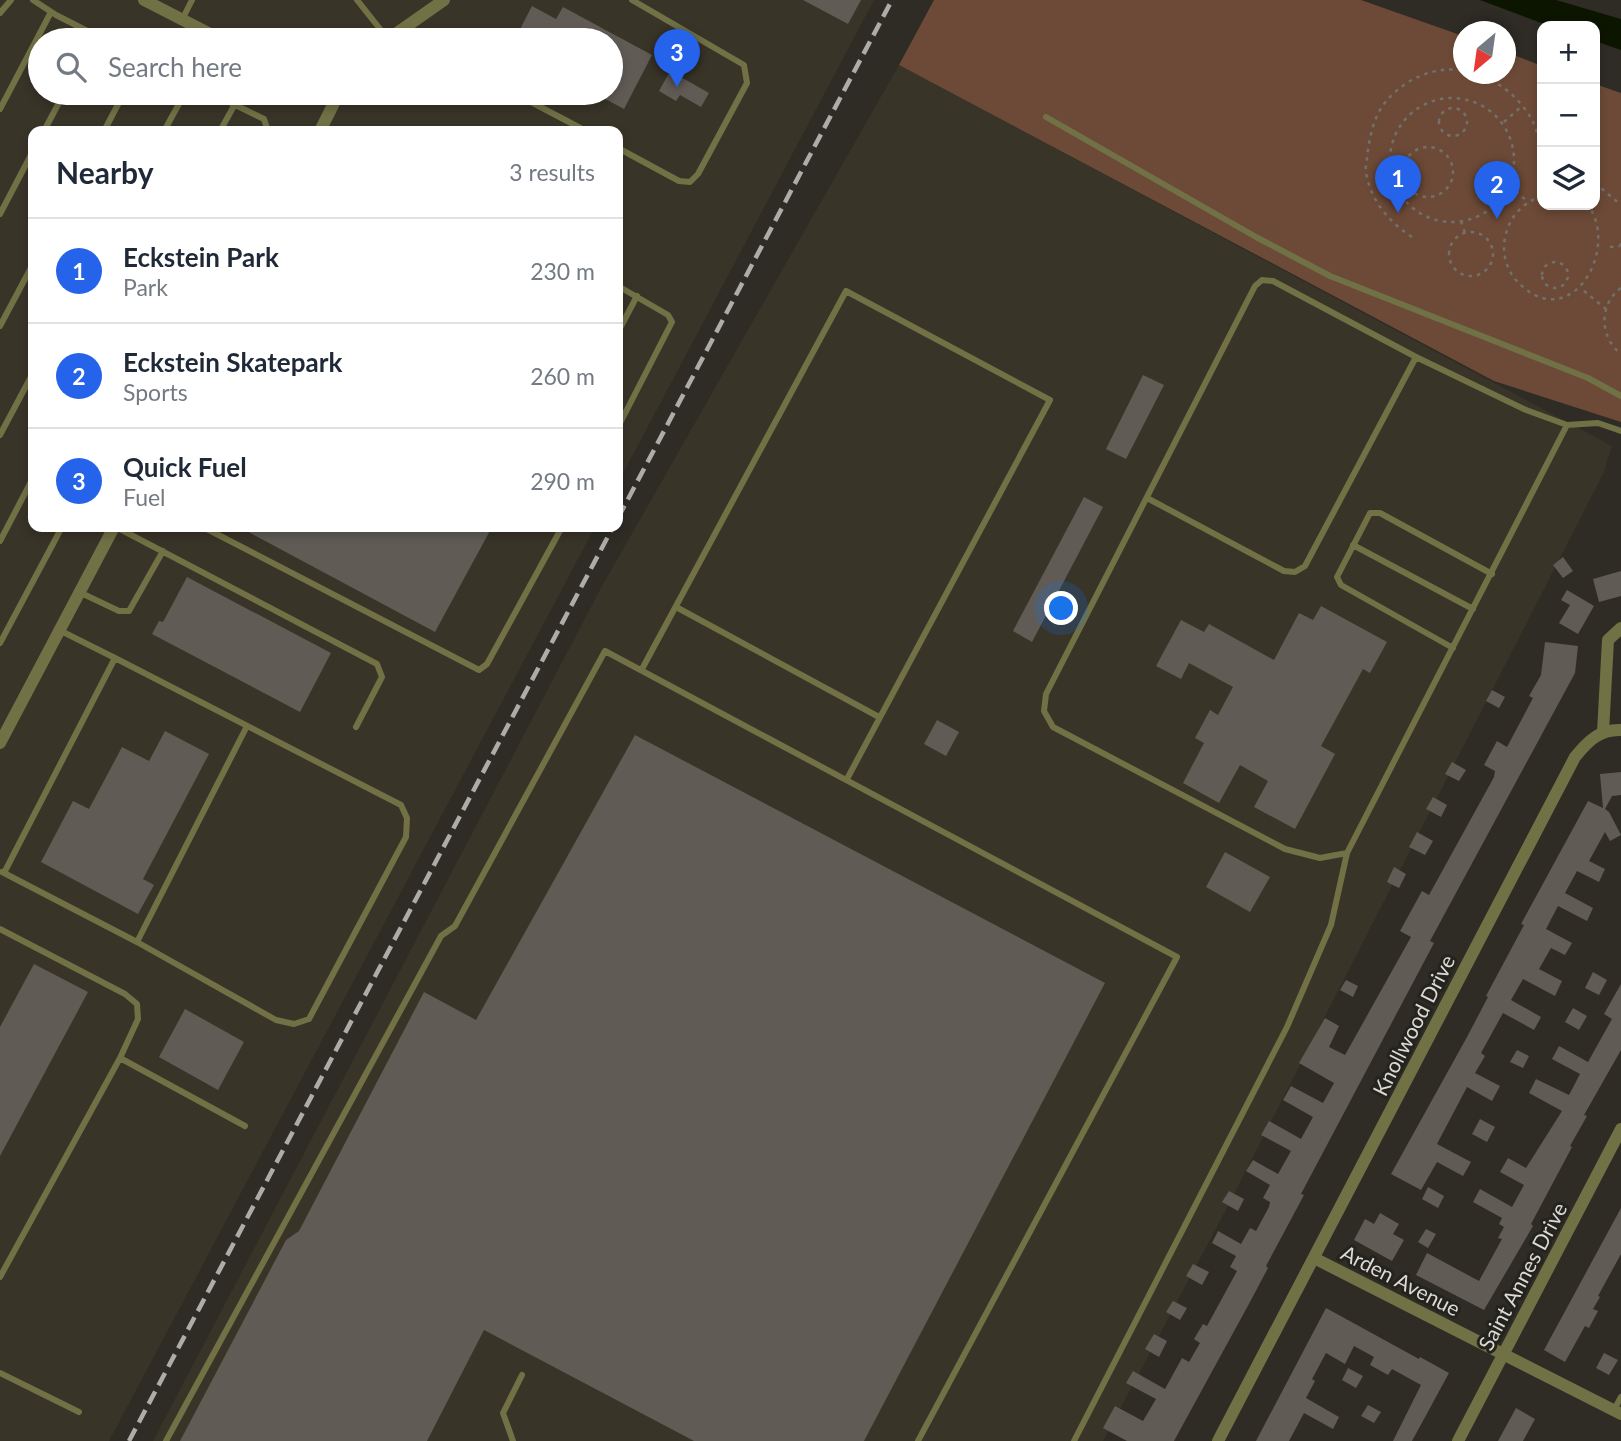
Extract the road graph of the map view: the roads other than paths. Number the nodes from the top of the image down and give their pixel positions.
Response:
1 (11, 0) edge
2 (33, 0) edge
3 (144, 0) edge
4 (192, 0) edge
5 (356, 0) edge
6 (444, 0) edge
7 (632, 0) edge
8 (51, 12) junction
9 (0, 13) edge
10 (182, 20) junction
11 (43, 28) edge
12 (77, 28) edge
13 (198, 28) edge
14 (382, 28) edge
15 (404, 28) edge
16 (28, 56) edge
17 (58, 105) edge
18 (118, 105) edge
19 (177, 105) edge
20 (234, 105) edge
21 (237, 105) edge
22 (330, 105) edge
23 (537, 105) edge
24 (0, 110) edge
25 (1046, 117) dead end
26 (47, 126) edge
27 (107, 126) edge
28 (166, 126) edge
29 (223, 126) edge
30 (266, 126) edge
31 (324, 126) edge
32 (577, 126) edge
33 (623, 151) edge
34 (28, 161) edge
35 (0, 214) edge
36 (28, 273) edge
37 (623, 289) edge
38 (637, 296) junction
39 (623, 323) edge
40 (0, 326) edge
41 (1416, 357) junction
42 (28, 382) edge
43 (1621, 396) edge
44 (623, 417) edge
45 (1567, 425) junction
46 (1621, 431) edge
47 (0, 435) edge
48 (28, 488) edge
49 (1147, 498) junction
50 (59, 532) edge
51 (112, 532) edge
52 (125, 532) edge
53 (212, 532) edge
54 (559, 532) edge
55 (0, 541) edge
56 (1353, 545) junction
57 (163, 551) junction
58 (1492, 574) junction
59 (78, 592) junction
60 (676, 607) junction
61 (1473, 609) junction
62 (1621, 628) edge
63 (59, 630) junction
64 (0, 643) edge
65 (1453, 648) junction
66 (115, 659) junction
67 (642, 670) junction
68 (879, 717) junction
69 (247, 726) junction
70 (356, 727) dead end
71 (1621, 730) edge
72 (1603, 732) junction
73 (0, 743) edge
74 (847, 779) junction
75 (1347, 853) junction
76 (2, 872) edge
77 (0, 929) edge
78 (137, 942) junction
79 (120, 1058) junction
80 (244, 1126) dead end
81 (1621, 1129) edge
82 (1314, 1258) junction
83 (0, 1277) edge
84 (1503, 1354) junction
85 (0, 1373) edge
86 (522, 1375) dead end
87 (1621, 1397) edge
88 (79, 1412) dead end
89 (1618, 1412) edge
90 (166, 1441) edge
91 (513, 1441) edge
92 (918, 1441) edge
93 (1074, 1441) edge
94 (1218, 1441) edge
95 (1458, 1441) edge

1 - 9 lane
2 - 8 lane
3 - 10 street
4 - 10 lane
5 - 14 lane
6 - 15 street
7 - 33 lane
8 - 11 lane
8 - 12 lane
10 - 13 street
16 - 24 lane
17 - 26 lane
18 - 27 lane
19 - 28 lane
20 - 29 lane
21 - 30 lane
22 - 31 street
23 - 32 lane
25 - 43 lane
34 - 35 lane
36 - 40 lane
37 - 38 lane
38 - 39 lane
38 - 44 lane
41 - 45 lane
41 - 49 lane
41 - 49 lane
42 - 47 lane
45 - 46 lane
45 - 58 lane
48 - 55 lane
49 - 75 lane
50 - 64 lane
51 - 59 street
52 - 57 lane
53 - 54 lane
56 - 58 lane
56 - 61 lane
56 - 65 lane
57 - 59 lane
57 - 70 lane
58 - 61 lane
59 - 63 street
60 - 67 lane
60 - 68 lane
60 - 68 lane
61 - 65 lane
62 - 72 street
63 - 66 lane
63 - 73 street
65 - 75 lane
66 - 69 lane
66 - 76 lane
67 - 74 lane
67 - 90 lane
68 - 74 lane
69 - 78 lane
69 - 78 lane
71 - 72 street
72 - 82 street, Knollwood Drive
74 - 92 lane
75 - 93 lane
76 - 78 lane
77 - 79 lane
79 - 80 lane
79 - 83 lane
81 - 84 street, Saint Annes Drive
82 - 84 street, Arden Avenue
82 - 94 street, Knollwood Drive
84 - 89 street, Arden Avenue
84 - 95 street, Saint Annes Drive
85 - 88 lane
86 - 91 lane
87 - 89 lane

